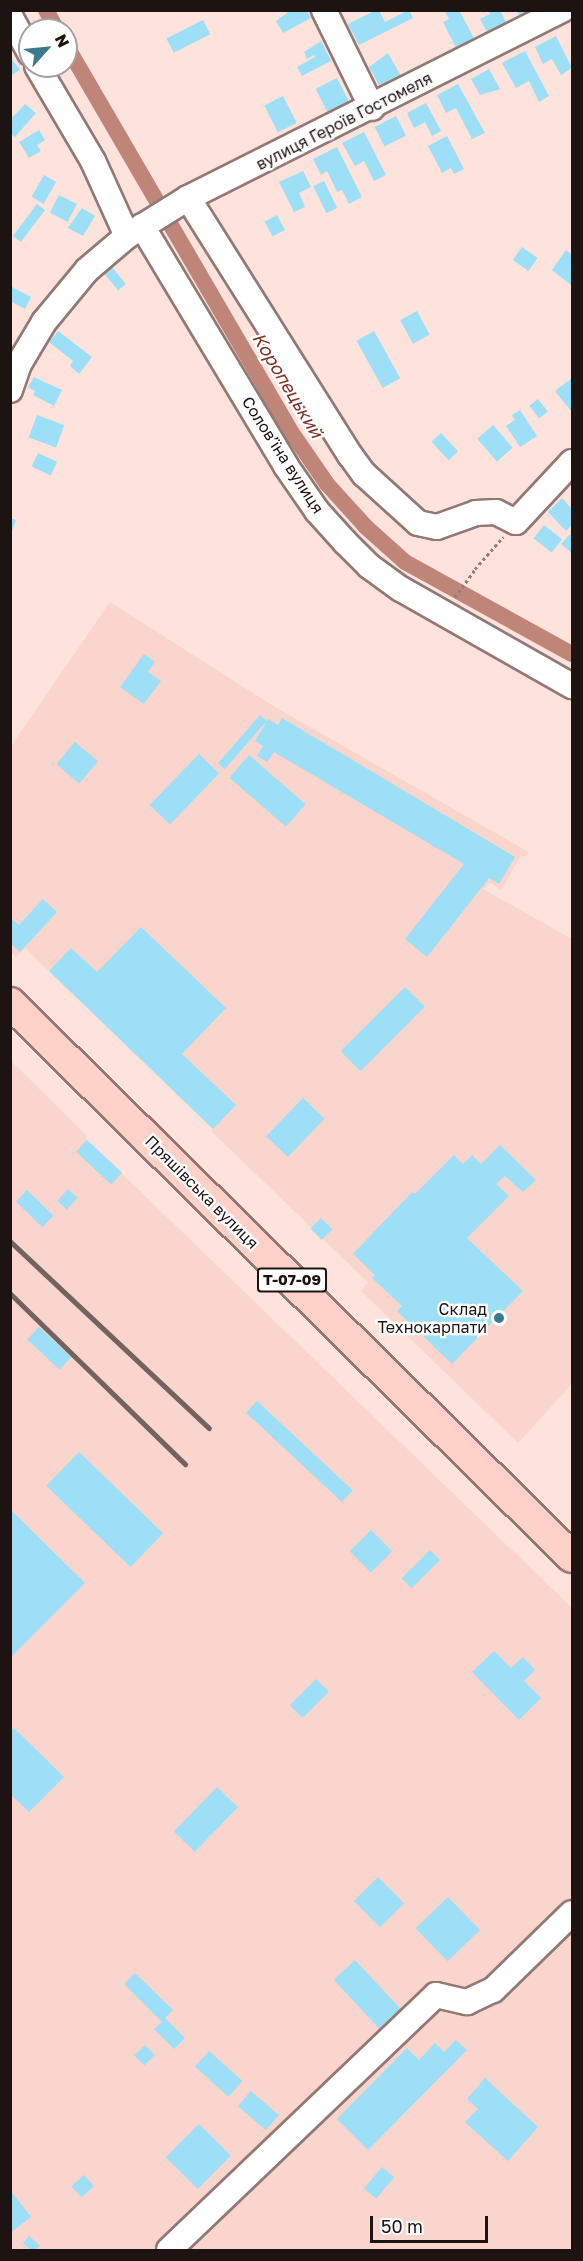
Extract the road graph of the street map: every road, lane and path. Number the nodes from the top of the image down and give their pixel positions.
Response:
1 (324, 10) edge
2 (562, 10) edge
3 (10, 16) edge
4 (18, 31) edge
5 (44, 78) edge
6 (372, 108) junction
7 (157, 217) junction
8 (10, 390) edge
9 (573, 462) edge
10 (516, 522) junction
11 (453, 601) dead end
12 (573, 686) edge
13 (10, 1003) edge
14 (573, 1557) edge
15 (573, 1913) edge
16 (170, 2250) edge

1 - 6 street
2 - 6 street, вулиця Героїв Гостомеля
3 - 4 street
5 - 7 street
6 - 7 street, вулиця Героїв Гостомеля
7 - 8 street, вулиця Героїв Гостомеля
7 - 10 street
7 - 12 street, Соловʼїна вулиця
9 - 10 street
10 - 11 path
13 - 14 main road, Пряшівська вулиця / Т-07-09
15 - 16 street

